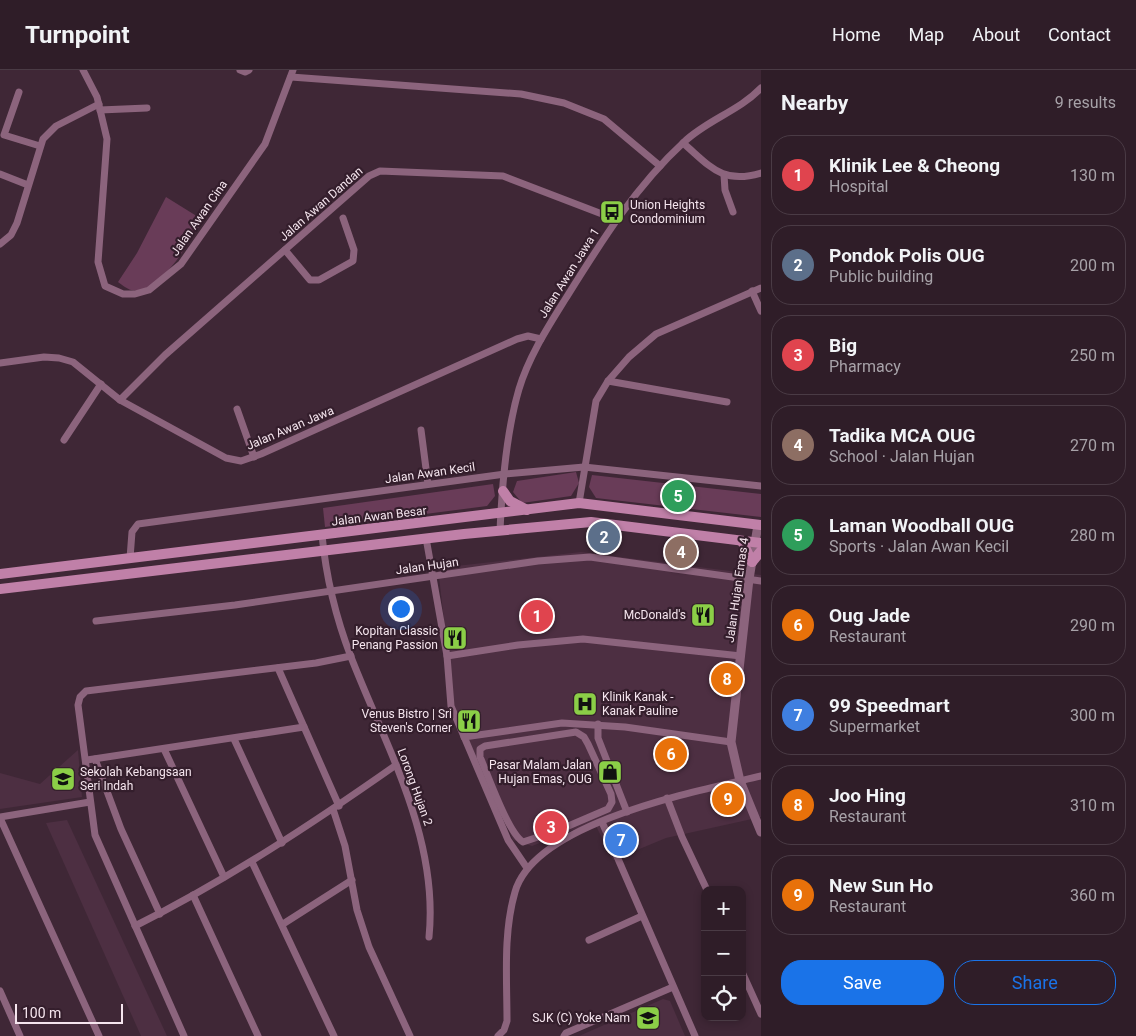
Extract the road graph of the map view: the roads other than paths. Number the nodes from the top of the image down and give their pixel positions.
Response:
1 (83, 70) edge
2 (240, 70) edge
3 (249, 70) edge
4 (292, 73) edge
5 (761, 88) edge
6 (20, 92) dead end
7 (99, 107) junction
8 (146, 108) dead end
9 (682, 143) junction
10 (40, 146) junction
11 (660, 166) junction
12 (761, 173) edge
13 (0, 174) edge
14 (724, 175) junction
15 (28, 184) junction
16 (733, 212) dead end
17 (343, 218) dead end
18 (614, 223) junction
19 (0, 244) edge
20 (285, 250) junction
21 (761, 288) edge
22 (752, 292) junction
23 (761, 311) edge
24 (541, 339) junction
25 (0, 363) edge
26 (608, 381) junction
27 (101, 384) junction
28 (120, 400) junction
29 (727, 402) dead end
30 (237, 409) dead end
31 (421, 430) dead end
32 (64, 440) dead end
33 (254, 457) junction
34 (584, 467) junction
35 (504, 474) junction
36 (428, 484) junction
37 (761, 486) edge
38 (503, 491) junction
39 (579, 504) junction
40 (528, 510) junction
41 (501, 513) junction
42 (760, 525) edge
43 (500, 531) junction
44 (322, 535) junction
45 (426, 538) junction
46 (742, 541) junction
47 (759, 546) edge
48 (324, 550) junction
49 (130, 558) junction
50 (752, 562) junction
51 (0, 574) edge
52 (433, 577) junction
53 (749, 579) junction
54 (761, 581) edge
55 (0, 588) edge
56 (330, 590) junction
57 (96, 621) dead end
58 (351, 656) junction
59 (447, 656) junction
60 (741, 656) junction
61 (278, 668) junction
62 (598, 724) junction
63 (550, 725) junction
64 (304, 728) junction
65 (480, 735) junction
66 (552, 736) junction
67 (464, 738) junction
68 (234, 739) junction
69 (731, 742) junction
70 (482, 747) junction
71 (164, 749) junction
72 (95, 758) junction
73 (87, 760) junction
74 (396, 765) junction
75 (761, 776) edge
76 (740, 781) junction
77 (667, 798) junction
78 (90, 802) junction
79 (336, 808) junction
80 (608, 810) junction
81 (627, 812) junction
82 (0, 818) edge
83 (611, 818) junction
84 (602, 822) junction
85 (761, 832) edge
86 (282, 843) junction
87 (252, 862) junction
88 (527, 868) junction
89 (224, 877) junction
90 (352, 880) junction
91 (704, 886) edge
92 (193, 895) junction
93 (160, 914) junction
94 (642, 916) junction
95 (283, 924) junction
96 (135, 926) junction
97 (429, 937) dead end
98 (590, 940) dead end
99 (744, 976) edge
100 (673, 987) junction
101 (0, 991) edge
102 (761, 1014) edge
103 (20, 1036) edge
104 (99, 1036) edge
105 (184, 1036) edge
106 (258, 1036) edge
107 (334, 1036) edge
108 (410, 1036) edge
109 (498, 1036) edge
110 (564, 1036) edge
111 (695, 1036) edge

1 - 7 street, Jalan Awan Cina
2 - 3 street
4 - 7 street, Jalan Awan Cina
4 - 11 street
5 - 9 street, Jalan Awan Jawa 1
6 - 10 street
7 - 8 street
7 - 10 street
9 - 11 street, Jalan Awan Jawa 1
9 - 14 street
10 - 15 street
11 - 18 street, Jalan Awan Jawa 1
12 - 14 street
13 - 15 street
14 - 16 street
15 - 19 street
17 - 20 street
18 - 20 street, Jalan Awan Dandan
18 - 24 street, Jalan Awan Jawa 1
20 - 28 street, Jalan Awan Dandan
21 - 22 street
22 - 23 street
22 - 26 street
24 - 33 street, Jalan Awan Jawa
24 - 35 street, Jalan Awan Jawa 1
25 - 27 street, Jalan Awan Jawa
26 - 29 street
26 - 34 street
27 - 28 street, Jalan Awan Jawa
27 - 32 street
28 - 33 street, Jalan Awan Jawa
30 - 33 street
31 - 36 street
34 - 35 street, Jalan Awan Kecil
34 - 37 street, Jalan Awan Kecil
34 - 39 street
35 - 36 street, Jalan Awan Kecil
35 - 38 street, Jalan Awan Jawa 1
36 - 49 street, Jalan Awan Kecil
38 - 40 main road
38 - 41 street, Jalan Awan Jawa 1
39 - 40 main road, Jalan Awan Besar
39 - 42 main road, Jalan Awan Besar
40 - 41 main road, Jalan Awan Besar
41 - 43 street, Jalan Awan Jawa 1
41 - 44 main road, Jalan Awan Besar
42 - 47 street, Jalan Hujan Emas 4
43 - 45 main road
43 - 46 main road
44 - 48 street, Lorong Hujan 2
44 - 49 main road, Jalan Awan Besar
45 - 48 main road
45 - 52 street
46 - 47 main road
46 - 50 main road
47 - 50 main road
48 - 55 main road
48 - 56 street, Lorong Hujan 2
49 - 51 main road, Jalan Awan Besar
50 - 53 street, Jalan Hujan Emas 4
52 - 53 street, Jalan Hujan
52 - 56 street, Jalan Hujan
52 - 59 street
53 - 54 street, Jalan Hujan
53 - 60 street, Jalan Hujan Emas 4
56 - 57 street, Jalan Hujan
56 - 58 street, Lorong Hujan 2
58 - 61 street
58 - 74 street, Lorong Hujan 2
59 - 60 street
59 - 67 street
60 - 69 street, Jalan Hujan Emas 4
61 - 64 street
61 - 73 street
62 - 63 street
62 - 69 street
62 - 81 street
63 - 65 street
63 - 66 street
64 - 68 street
64 - 79 street
65 - 67 street
65 - 70 street
66 - 70 street
66 - 80 street
67 - 88 street
68 - 71 street
68 - 86 street
69 - 76 street, Jalan Hujan Emas 4
70 - 80 street
71 - 72 street
71 - 89 street
72 - 73 street
72 - 93 street
73 - 78 street
74 - 79 street
74 - 97 street, Lorong Hujan 2
75 - 76 street
76 - 77 street
76 - 85 street, Jalan Hujan Emas 4
77 - 81 street
77 - 91 street
78 - 82 street
78 - 96 street
79 - 86 street
79 - 90 street
80 - 83 street
81 - 83 street
82 - 104 street
83 - 84 street
84 - 88 street
84 - 94 street
86 - 87 street
87 - 89 street
87 - 95 street
88 - 109 street
89 - 92 street
90 - 95 street
90 - 108 street
92 - 93 street
92 - 106 street
93 - 96 street
94 - 98 street
94 - 100 street
95 - 107 street
96 - 105 street
99 - 102 street
100 - 110 street
100 - 111 street
101 - 103 street

